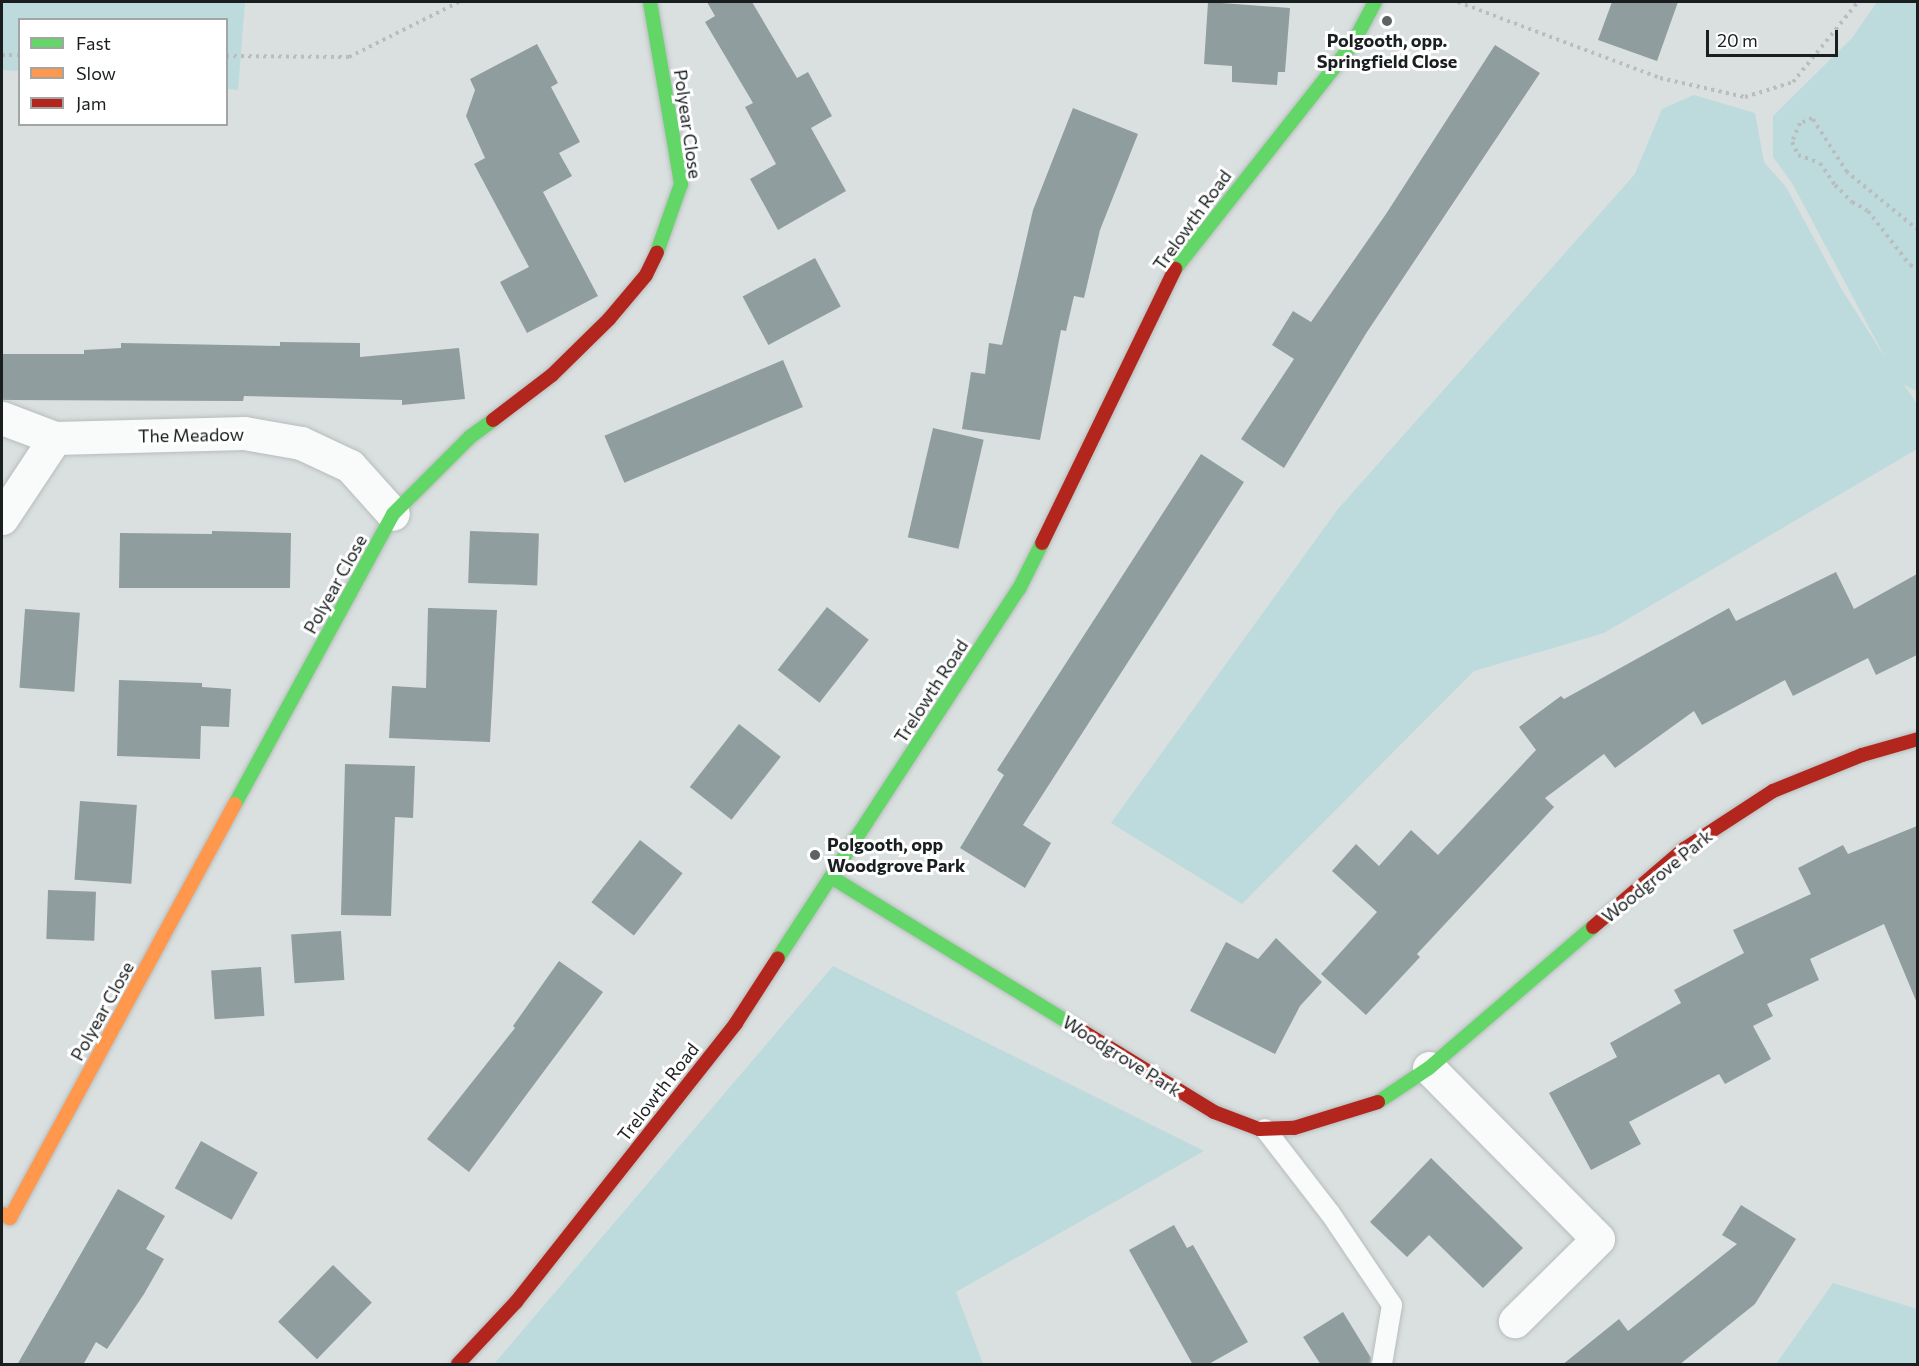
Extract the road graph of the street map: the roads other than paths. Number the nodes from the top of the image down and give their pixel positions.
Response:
1 (650, 2) edge
2 (1375, 2) edge
3 (2, 418) edge
4 (55, 438) junction
5 (393, 514) junction
6 (2, 519) edge
7 (1917, 739) edge
8 (831, 877) junction
9 (1429, 1068) junction
10 (1265, 1129) junction
11 (2, 1214) edge
12 (1515, 1321) dead end
13 (458, 1365) edge
14 (1382, 1365) edge

1 - 5 street, Polyear Close
2 - 8 street, Trelowth Road
3 - 4 street, The Meadow
4 - 5 street, The Meadow
4 - 6 street
5 - 11 street, Polyear Close
7 - 9 street, Woodgrove Park
8 - 10 street, Woodgrove Park
8 - 13 street, Trelowth Road
9 - 10 street, Woodgrove Park
9 - 12 street
10 - 14 lane

